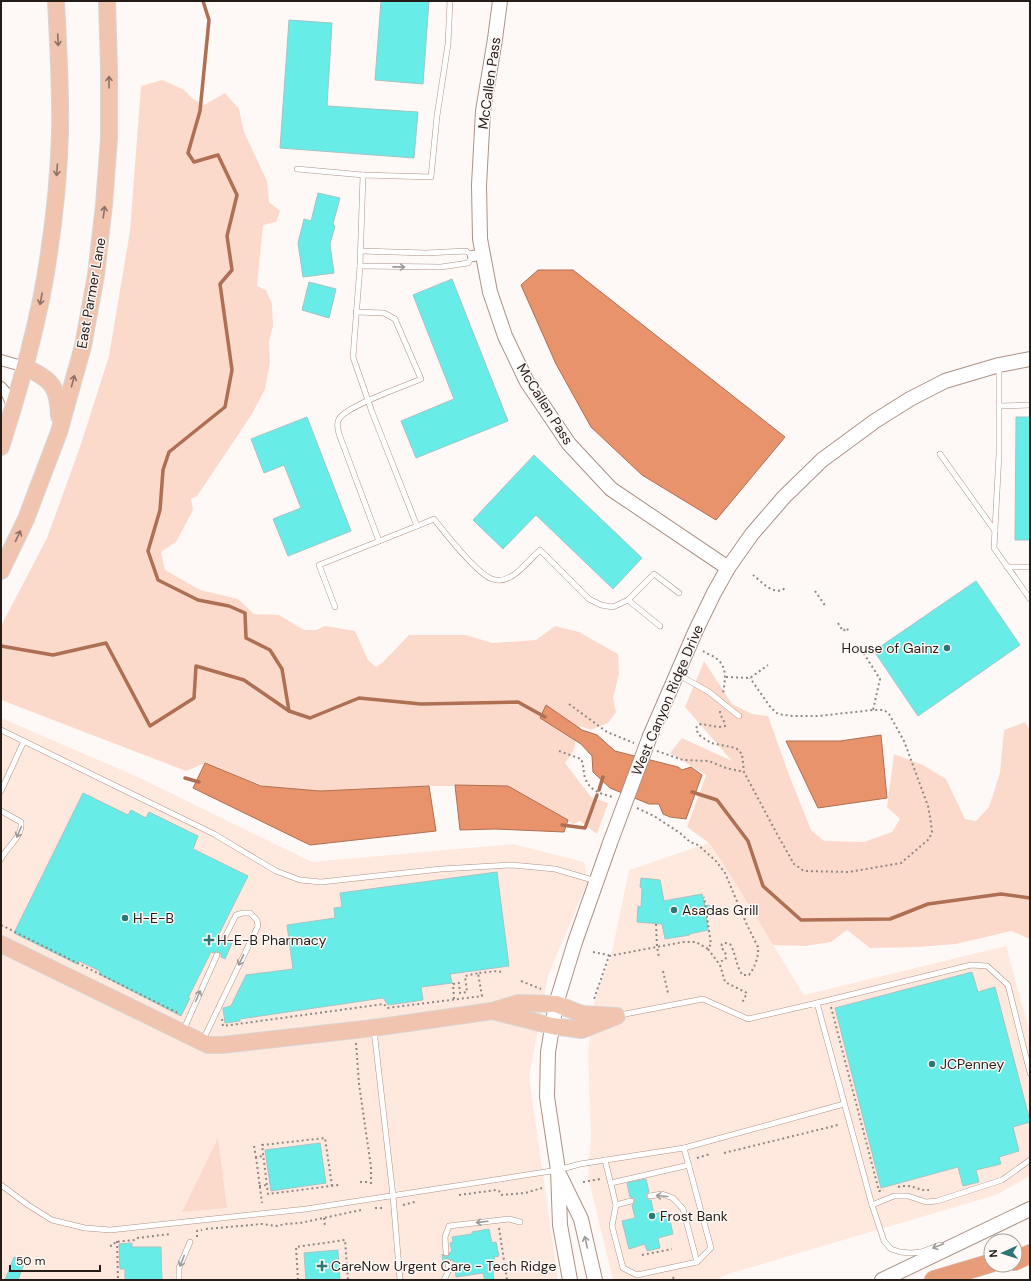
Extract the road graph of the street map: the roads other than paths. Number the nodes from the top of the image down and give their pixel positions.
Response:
1 (56, 1) edge
2 (107, 1) edge
3 (450, 1) edge
4 (500, 1) edge
5 (297, 169) dead end
6 (363, 175) junction
7 (361, 251) junction
8 (478, 255) junction
9 (360, 266) junction
10 (356, 312) junction
11 (1030, 350) edge
12 (1, 360) edge
13 (1030, 360) edge
14 (999, 365) junction
15 (25, 367) junction
16 (1, 387) edge
17 (368, 401) junction
18 (1030, 405) edge
19 (999, 406) junction
20 (13, 408) junction
21 (59, 432) junction
22 (1, 447) edge
23 (940, 454) dead end
24 (416, 526) junction
25 (995, 531) junction
26 (379, 541) junction
27 (1007, 567) junction
28 (1030, 567) edge
29 (728, 568) junction
30 (1, 571) edge
31 (679, 593) dead end
32 (1030, 599) edge
33 (628, 600) junction
34 (335, 607) dead end
35 (660, 626) dead end
36 (677, 674) junction
37 (739, 716) dead end
38 (1, 730) edge
39 (24, 741) junction
40 (1, 791) edge
41 (1, 811) edge
42 (1, 859) edge
43 (596, 881) junction
44 (224, 939) dead end
45 (1, 944) edge
46 (217, 955) dead end
47 (817, 1003) junction
48 (556, 1004) junction
49 (492, 1011) junction
50 (617, 1016) junction
51 (552, 1026) junction
52 (373, 1028) junction
53 (182, 1032) junction
54 (202, 1042) junction
55 (1030, 1073) edge
56 (844, 1104) junction
57 (684, 1148) junction
58 (605, 1160) junction
59 (1030, 1160) edge
60 (689, 1166) junction
61 (558, 1170) junction
62 (611, 1183) junction
63 (1, 1185) edge
64 (392, 1196) junction
65 (650, 1196) dead end
66 (631, 1201) dead end
67 (616, 1205) junction
68 (872, 1205) junction
69 (1028, 1210) edge
70 (520, 1222) dead end
71 (949, 1241) dead end
72 (190, 1242) dead end
73 (942, 1244) dead end
74 (446, 1253) dead end
75 (448, 1262) dead end
76 (697, 1262) junction
77 (983, 1265) edge
78 (989, 1273) edge
79 (179, 1280) edge
80 (400, 1280) edge
81 (444, 1280) edge
82 (570, 1280) edge
83 (595, 1280) edge
84 (882, 1280) edge
85 (934, 1280) edge
86 (974, 1280) edge

1 -> 15 main road
21 -> 2 main road, East Parmer Lane
3 - 6 lane
4 - 8 street, McCallen Pass
5 - 6 lane
6 - 7 lane
7 - 8 lane
7 - 9 lane
9 -> 8 lane
8 - 29 street, McCallen Pass
9 - 10 lane
10 - 17 lane
10 - 17 lane
11 - 14 street, West Canyon Ridge Drive
12 - 15 street
13 - 14 street, West Canyon Ridge Drive
14 - 19 lane
14 - 29 street, West Canyon Ridge Drive
15 - 20 main road
15 - 21 main road
16 - 20 street
17 - 24 lane
17 - 26 lane
18 - 19 lane
19 - 25 lane
20 - 22 main road
30 -> 21 main road, East Parmer Lane
23 - 25 lane
24 - 26 lane
24 - 33 lane
25 - 27 lane
26 - 34 lane
27 - 28 lane
27 - 32 lane
29 - 36 street, West Canyon Ridge Drive
31 - 33 lane
33 - 35 lane
36 - 37 lane
36 - 43 street, West Canyon Ridge Drive, bridge
38 - 39 lane
39 - 40 lane
39 - 43 lane
41 -> 42 lane
43 - 48 street, West Canyon Ridge Drive
44 -> 54 lane
45 - 53 main road
53 -> 46 lane
47 - 50 lane
47 - 55 lane
47 - 56 lane
48 - 49 main road
48 - 50 main road
48 - 51 street, West Canyon Ridge Drive
49 - 51 main road
49 - 52 main road
50 - 51 main road
51 - 61 street, West Canyon Ridge Drive
52 - 54 main road
52 - 64 lane
53 - 54 main road
56 - 57 lane
56 - 68 lane
57 - 58 lane
57 - 60 lane
58 - 61 lane
58 - 62 lane
59 - 68 lane
60 - 62 lane
60 - 76 lane
61 - 64 lane
61 - 82 street, West Canyon Ridge Drive
83 -> 61 street, West Canyon Ridge Drive
62 - 67 lane
63 - 64 lane
64 - 80 lane
76 -> 65 lane
66 - 67 lane
67 - 76 lane
73 -> 68 lane
69 - 71 lane
69 - 84 street
70 -> 74 lane
72 -> 79 lane
75 - 81 lane
77 - 85 highway
78 - 86 highway

